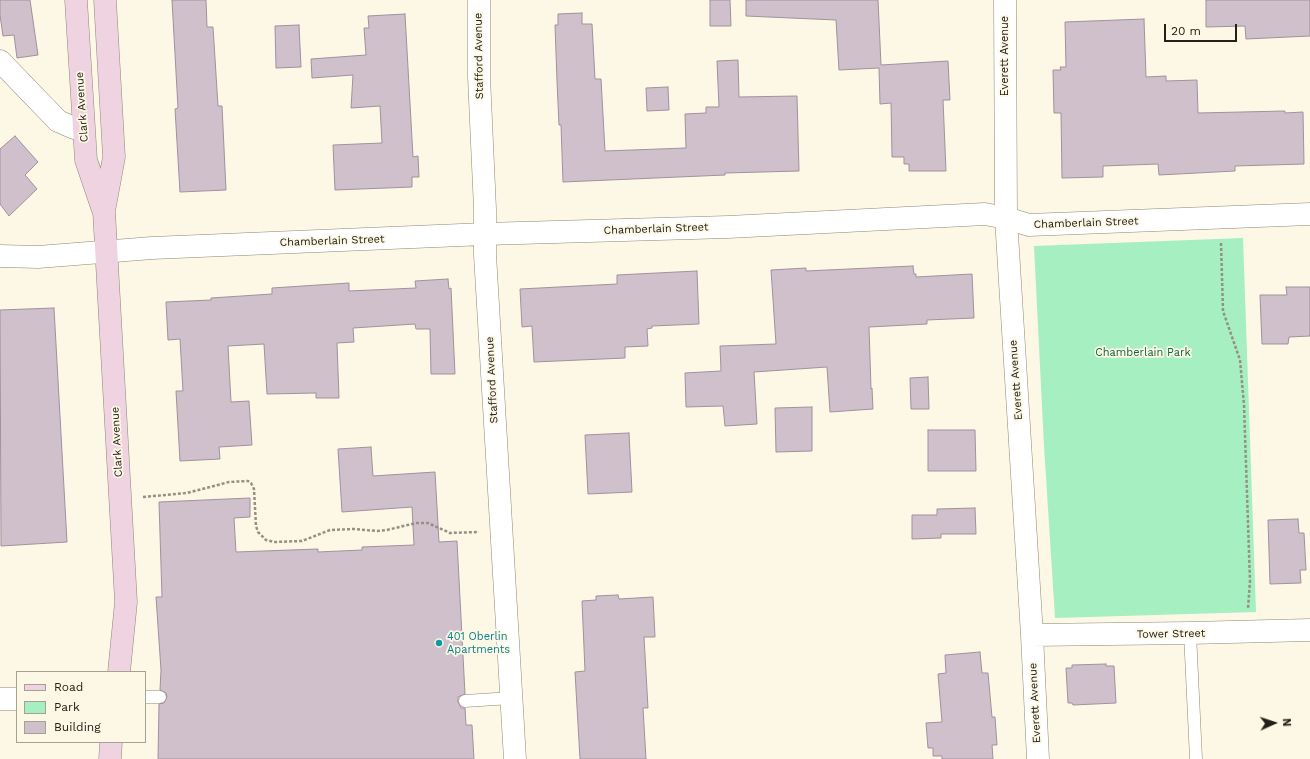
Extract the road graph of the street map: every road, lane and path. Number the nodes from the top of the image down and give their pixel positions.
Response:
1 (76, 0) edge
2 (105, 0) edge
3 (479, 0) edge
4 (1005, 0) edge
5 (0, 61) edge
6 (83, 129) junction
7 (104, 211) junction
8 (1310, 214) edge
9 (1006, 218) junction
10 (485, 234) junction
11 (1221, 243) dead end
12 (106, 251) junction
13 (0, 256) edge
14 (120, 497) junction
15 (502, 531) junction
16 (1248, 610) dead end
17 (1310, 630) edge
18 (1190, 634) junction
19 (1032, 635) junction
20 (119, 671) edge
21 (146, 697) edge
22 (160, 697) dead end
23 (511, 698) junction
24 (16, 699) edge
25 (0, 700) edge
26 (465, 701) dead end
27 (111, 743) edge
28 (110, 759) edge
29 (515, 759) edge
30 (1038, 759) edge
31 (1196, 759) edge

1 - 6 main road, Clark Avenue
2 - 7 main road, Clark Avenue
3 - 10 street, Stafford Avenue
4 - 9 street, Everett Avenue
5 - 6 street
6 - 7 main road, Clark Avenue
7 - 12 main road, Clark Avenue
8 - 9 street, Chamberlain Street
9 - 10 street, Chamberlain Street
9 - 19 street, Everett Avenue
10 - 12 street, Chamberlain Street
10 - 15 street, Stafford Avenue
11 - 16 path
12 - 13 street, Chamberlain Street
12 - 14 main road, Clark Avenue
14 - 15 path
14 - 20 main road, Clark Avenue
15 - 23 street, Stafford Avenue
17 - 18 street, Tower Street
18 - 19 street, Tower Street
18 - 31 lane
19 - 30 street, Everett Avenue
21 - 22 lane
23 - 26 lane
23 - 29 street, Stafford Avenue
24 - 25 street
27 - 28 main road

